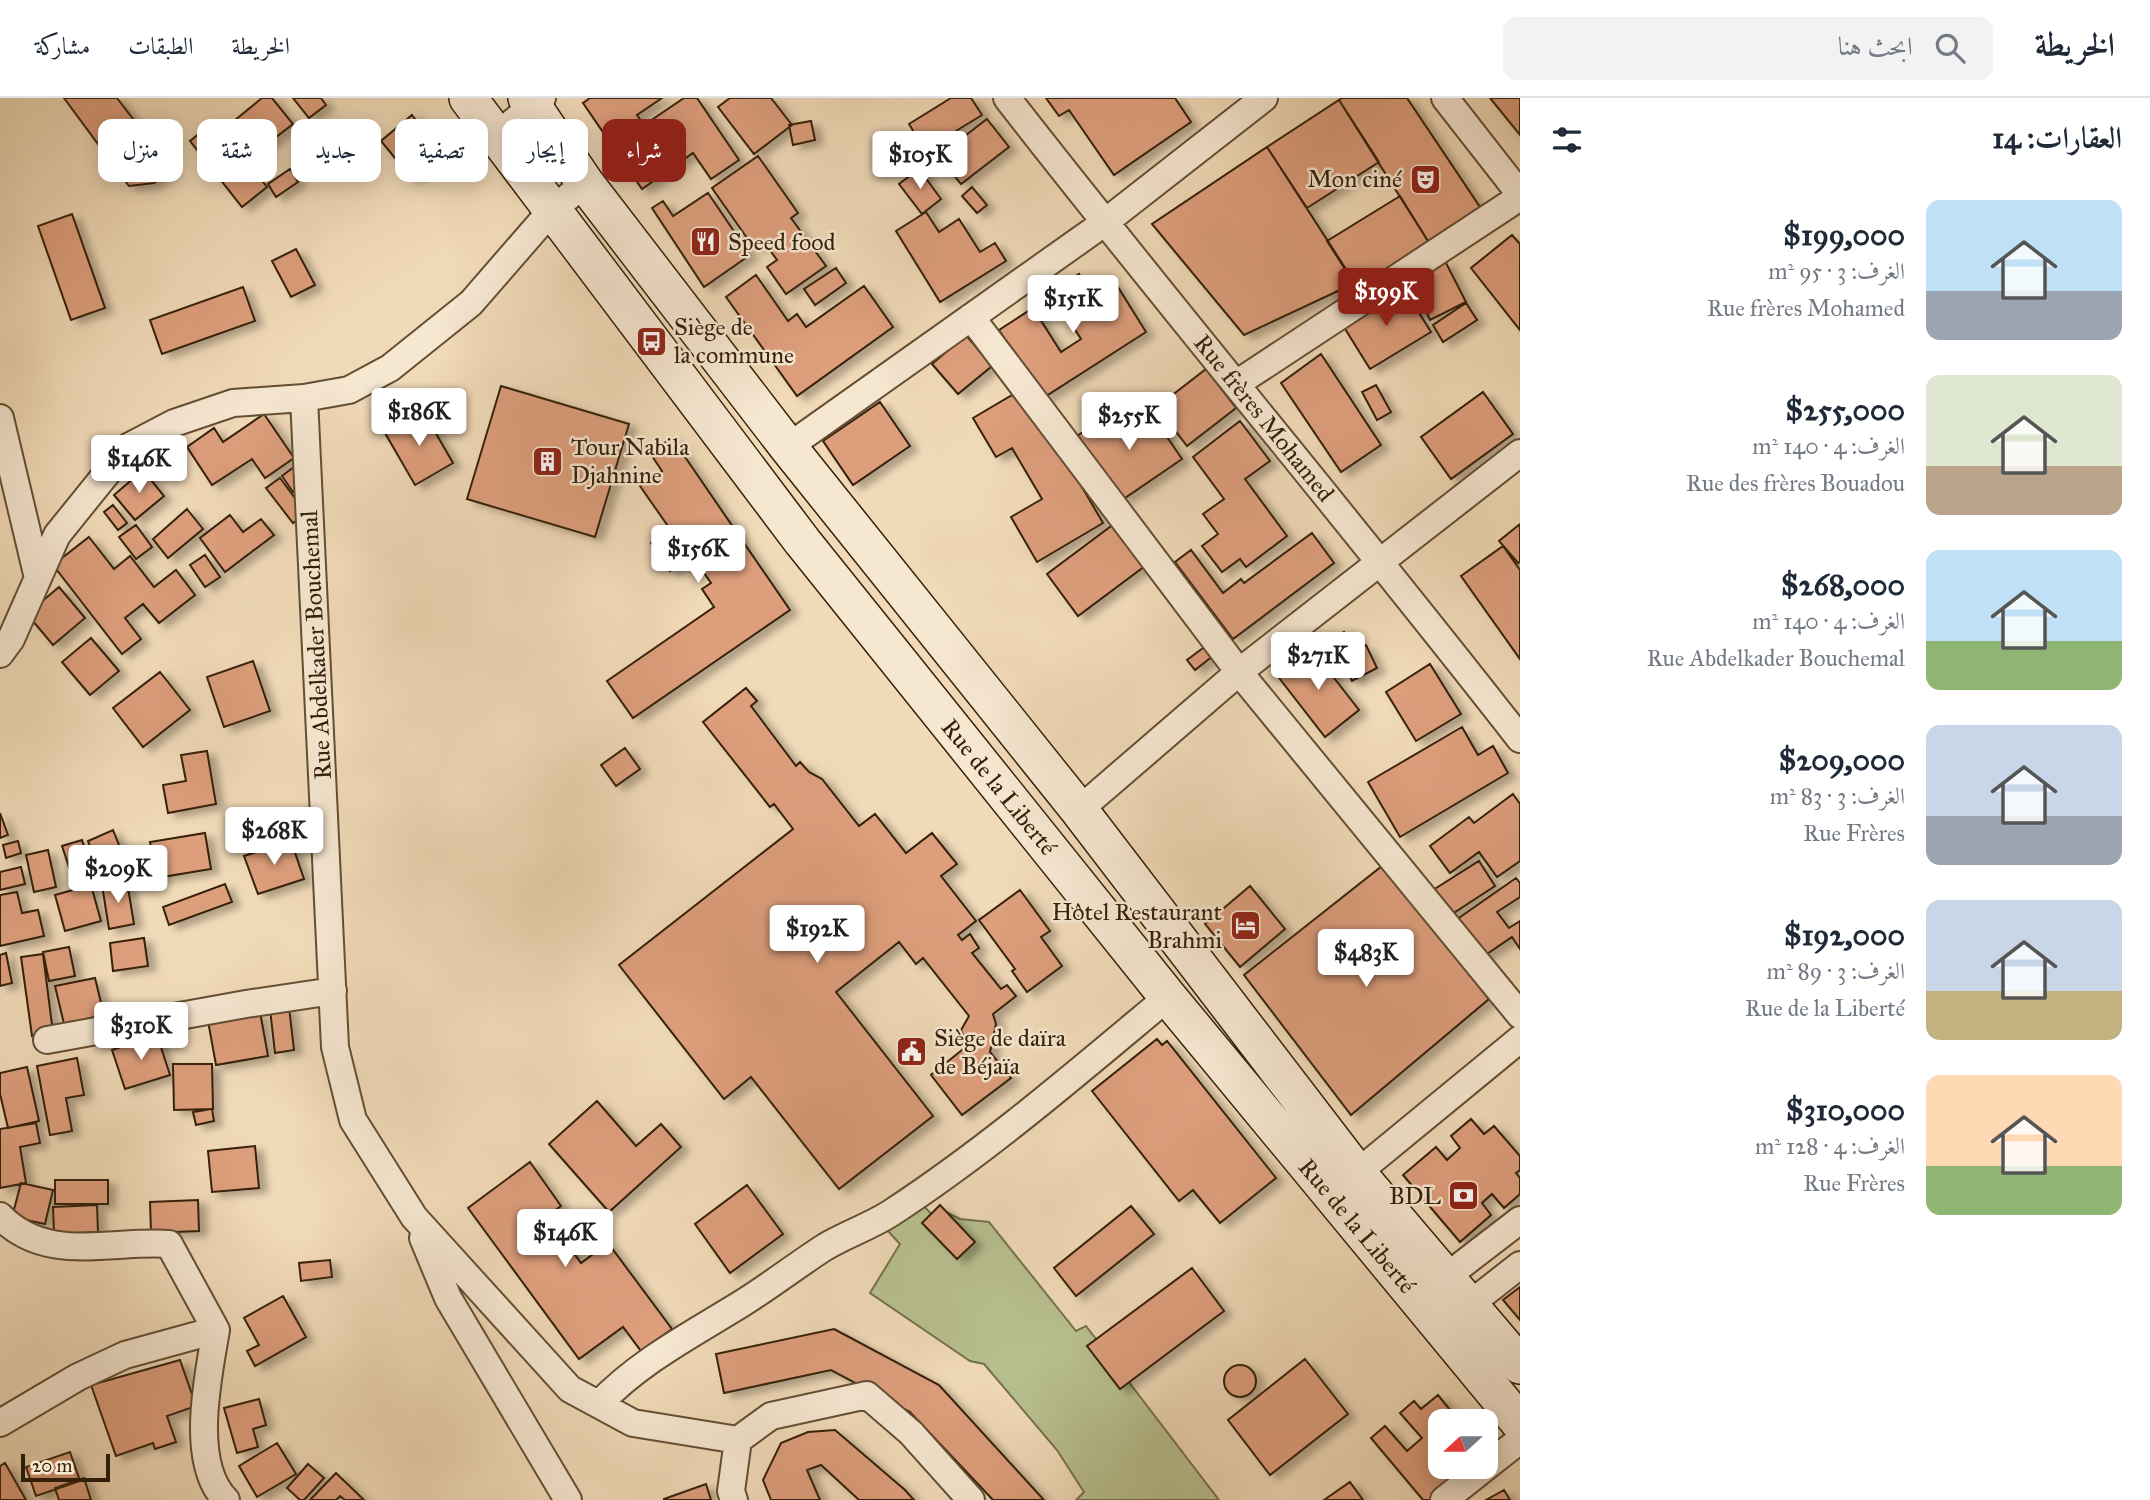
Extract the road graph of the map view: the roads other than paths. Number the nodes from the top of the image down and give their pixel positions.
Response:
1 (468, 98) edge
2 (1007, 98) edge
3 (1264, 98) edge
4 (1445, 98) edge
5 (534, 101) edge
6 (495, 137) junction
7 (585, 183) junction
8 (1520, 196) edge
9 (551, 211) junction
10 (1104, 223) junction
11 (971, 317) junction
12 (1236, 384) junction
13 (304, 398) junction
14 (0, 418) edge
15 (788, 447) junction
16 (1520, 453) edge
17 (1381, 561) junction
18 (38, 578) junction
19 (0, 654) edge
20 (1239, 672) junction
21 (1520, 739) edge
22 (1079, 810) junction
23 (333, 991) junction
24 (1168, 997) junction
25 (1520, 1015) edge
26 (1520, 1039) edge
27 (47, 1040) dead end
28 (1357, 1172) junction
29 (0, 1216) edge
30 (414, 1217) junction
31 (1520, 1220) edge
32 (1520, 1265) edge
33 (1457, 1291) junction
34 (216, 1330) junction
35 (1520, 1365) edge
36 (599, 1404) junction
37 (0, 1423) edge
38 (1520, 1423) edge
39 (738, 1440) junction
40 (1520, 1440) edge
41 (226, 1500) edge
42 (568, 1500) edge
43 (734, 1500) edge
44 (971, 1500) edge
45 (1444, 1500) edge

1 - 6 main road, Rue de la Liberté
2 - 10 street, Rue frères Mohamed
3 - 10 street
4 - 8 street
5 - 6 street
5 - 7 main road, Rue de la Liberté
6 - 9 main road, Rue de la Liberté
7 - 9 street
7 - 15 main road, Rue de la Liberté
8 - 12 street
9 - 13 street
9 - 24 main road, Rue de la Liberté
10 - 11 street
10 - 12 street, Rue frères Mohamed
11 - 15 street
11 - 20 street
12 - 17 street, Rue frères Mohamed
13 - 18 street
13 - 23 street, Rue Abdelkader Bouchemal
14 - 18 street
15 - 22 main road, Rue de la Liberté
16 - 17 street
17 - 20 street
17 - 21 street, Rue frères Mohamed
18 - 19 street
20 - 22 street
20 - 25 street
22 - 28 main road, Rue de la Liberté
23 - 27 street
23 - 30 street, Rue Abdelkader Bouchemal
24 - 36 street
24 - 38 main road, Rue de la Liberté
26 - 28 street
28 - 33 main road, Rue de la Liberté
29 - 34 street
30 - 36 street, Rue Abdelkader Bouchemal
30 - 42 street
31 - 33 street
32 - 33 street
33 - 35 main road, Rue de la Liberté
34 - 37 street
34 - 41 street
36 - 39 street, Rue Abdelkader Bouchemal
39 - 43 street
39 - 44 street
40 - 45 street

